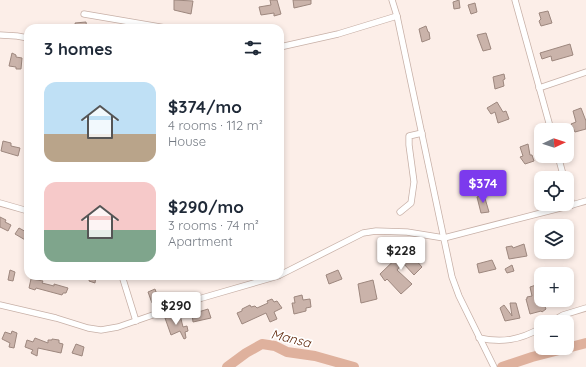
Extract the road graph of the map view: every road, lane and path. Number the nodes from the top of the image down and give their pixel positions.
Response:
1 (392, 0) edge
2 (515, 0) edge
3 (84, 14) dead end
4 (397, 16) junction
5 (143, 24) edge
6 (0, 35) edge
7 (24, 37) edge
8 (284, 46) edge
9 (586, 72) edge
10 (539, 88) junction
11 (549, 123) edge
12 (422, 133) junction
13 (586, 201) edge
14 (0, 203) edge
15 (574, 204) edge
16 (24, 211) edge
17 (549, 211) edge
18 (400, 212) dead end
19 (444, 238) junction
20 (284, 273) edge
21 (123, 280) edge
22 (265, 280) edge
23 (0, 305) edge
24 (586, 308) edge
25 (563, 315) edge
26 (136, 321) junction
27 (534, 332) edge
28 (479, 338) junction
29 (494, 367) edge

1 - 4 street
2 - 10 street
3 - 5 street
4 - 8 street
4 - 12 street
6 - 7 street
9 - 10 street
10 - 11 street
12 - 18 street
12 - 19 street
13 - 15 street
14 - 16 street
17 - 19 street
19 - 20 street
19 - 28 street
21 - 26 street
22 - 26 street
23 - 26 street
24 - 25 street
27 - 28 street
28 - 29 street

